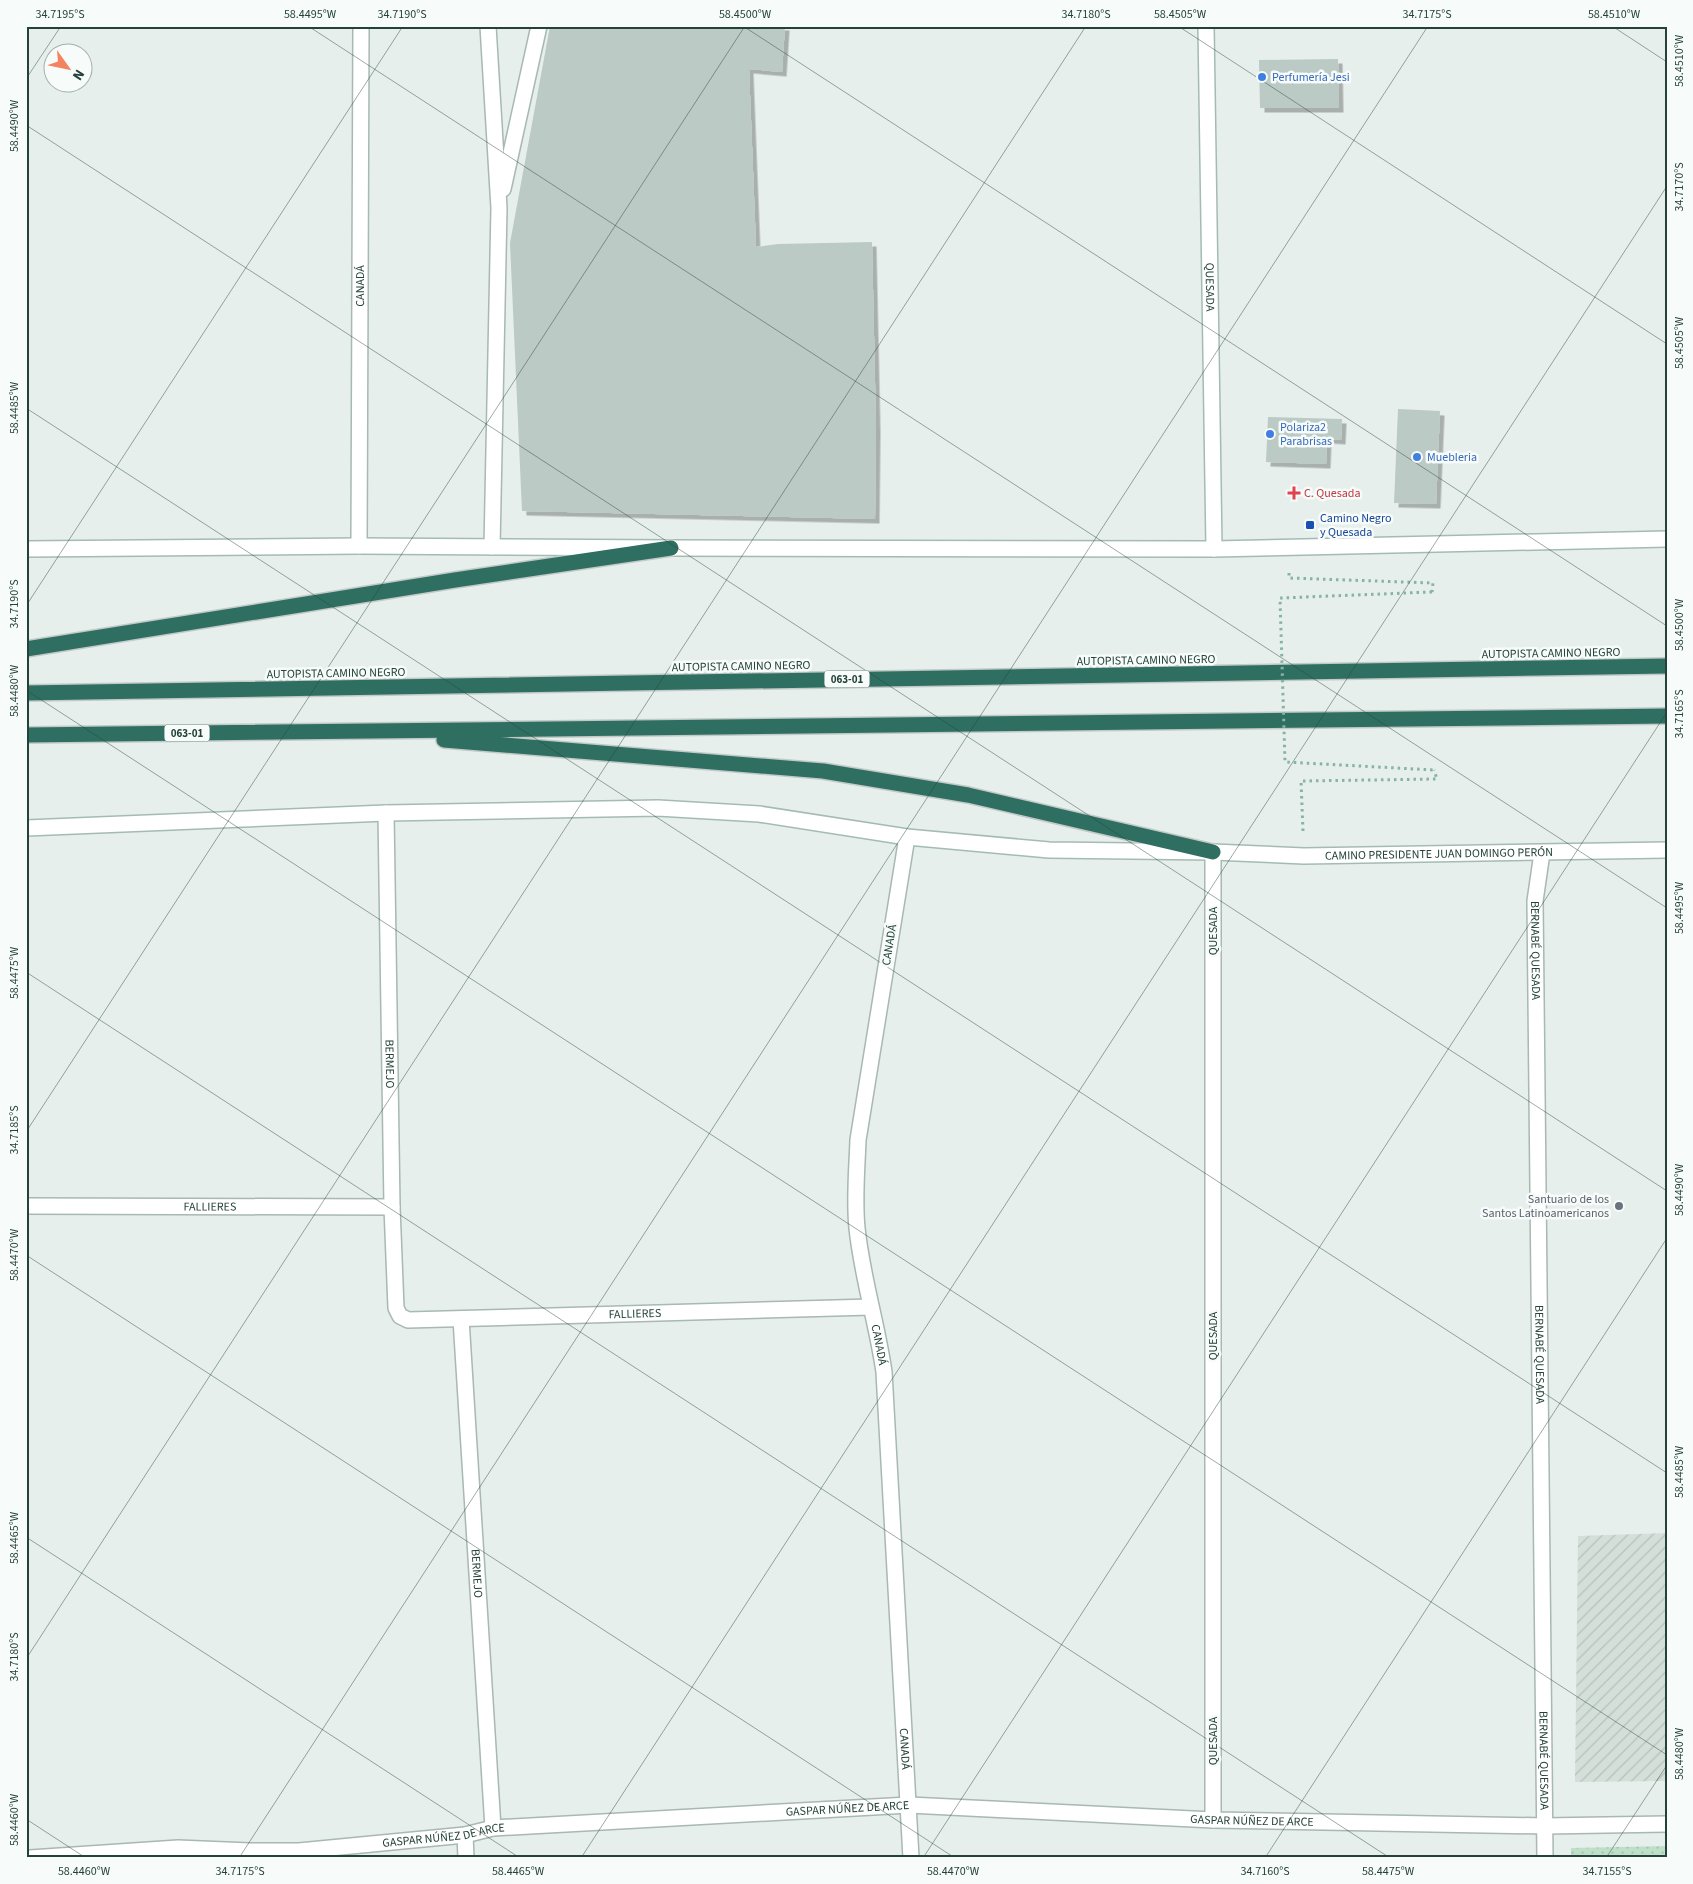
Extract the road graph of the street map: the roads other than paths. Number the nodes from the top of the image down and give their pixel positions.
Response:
1 (361, 26) edge
2 (488, 26) edge
3 (539, 26) edge
4 (1206, 26) edge
5 (499, 208) junction
6 (1667, 539) edge
7 (359, 546) junction
8 (492, 547) junction
9 (671, 548) junction
10 (26, 549) edge
11 (1214, 549) junction
12 (26, 649) edge
13 (1667, 666) edge
14 (26, 693) edge
15 (1667, 716) edge
16 (348, 732) junction
17 (26, 735) edge
18 (386, 813) junction
19 (26, 828) edge
20 (907, 837) junction
21 (1667, 850) edge
22 (1212, 852) junction
23 (1542, 853) junction
24 (26, 1206) edge
25 (392, 1207) junction
26 (871, 1307) junction
27 (400, 1316) joint
28 (461, 1318) junction
29 (909, 1805) junction
30 (1213, 1820) junction
31 (1667, 1824) edge
32 (1545, 1826) junction
33 (492, 1828) junction
34 (465, 1835) junction
35 (30, 1858) edge
36 (466, 1858) edge
37 (911, 1858) edge
38 (1545, 1858) edge

1 - 7 street, CANADÁ
2 - 5 street
3 - 5 street
4 - 11 street, QUESADA
5 - 8 street
6 - 11 street
7 - 8 street
7 - 10 street
8 - 9 street
9 - 11 street
9 - 12 highway
13 - 14 highway, AUTOPISTA CAMINO NEGRO / 063-01
15 - 16 highway, 063-01
16 - 17 highway, 063-01
16 - 22 highway
18 - 19 street, CAMINO PRESIDENTE JUAN DOMINGO PERÓN
18 - 20 street, CAMINO PRESIDENTE JUAN DOMINGO PERÓN
18 - 25 street, BERMEJO
20 - 22 street, CAMINO PRESIDENTE JUAN DOMINGO PERÓN
20 - 26 street, CANADÁ
21 - 23 street, CAMINO PRESIDENTE JUAN DOMINGO PERÓN
22 - 23 street, CAMINO PRESIDENTE JUAN DOMINGO PERÓN
22 - 30 street, QUESADA
23 - 32 street, BERNABÉ QUESADA
24 - 25 street, FALLIERES
25 - 27 street, BERMEJO
26 - 28 street, FALLIERES
26 - 29 street, CANADÁ
27 - 28 street, FALLIERES
28 - 33 street, BERMEJO
29 - 30 street, GASPAR NÚÑEZ DE ARCE
29 - 33 street, GASPAR NÚÑEZ DE ARCE
29 - 37 street, CANADÁ
30 - 32 street, GASPAR NÚÑEZ DE ARCE
31 - 32 street, GASPAR NÚÑEZ DE ARCE
32 - 38 street, BERNABÉ QUESADA
33 - 34 street, GASPAR NÚÑEZ DE ARCE
34 - 35 street, GASPAR NÚÑEZ DE ARCE
34 - 36 street

